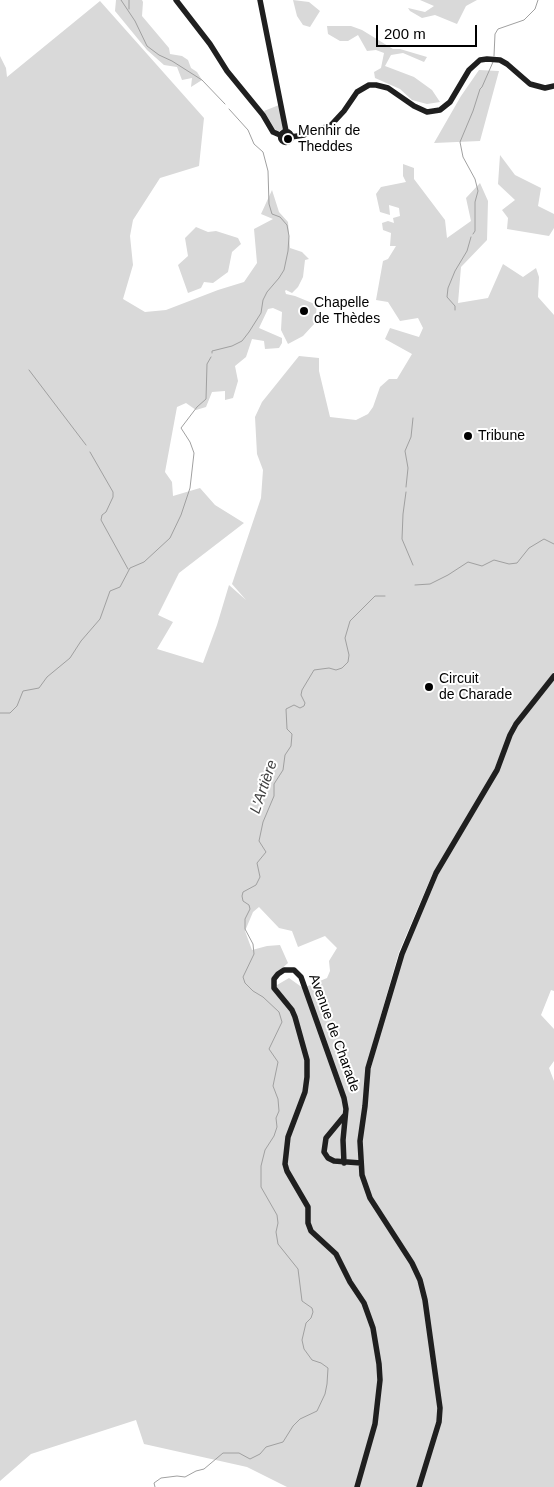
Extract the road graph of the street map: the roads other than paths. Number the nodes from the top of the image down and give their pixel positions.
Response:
1 (176, 0) edge
2 (260, 0) edge
3 (554, 86) edge
4 (286, 131) junction
5 (280, 135) junction
6 (292, 137) junction
7 (554, 676) edge
8 (346, 1113) junction
9 (344, 1163) junction
10 (360, 1163) junction
11 (357, 1487) edge
12 (419, 1487) edge

1 - 5 street
2 - 4 street
3 - 6 street
4 - 5 street
4 - 6 street
5 - 6 street
7 - 10 street
8 - 9 street, Avenue de Charade
8 - 9 street, Avenue de Charade
8 - 11 street, Avenue de Charade
9 - 10 street
10 - 12 street

